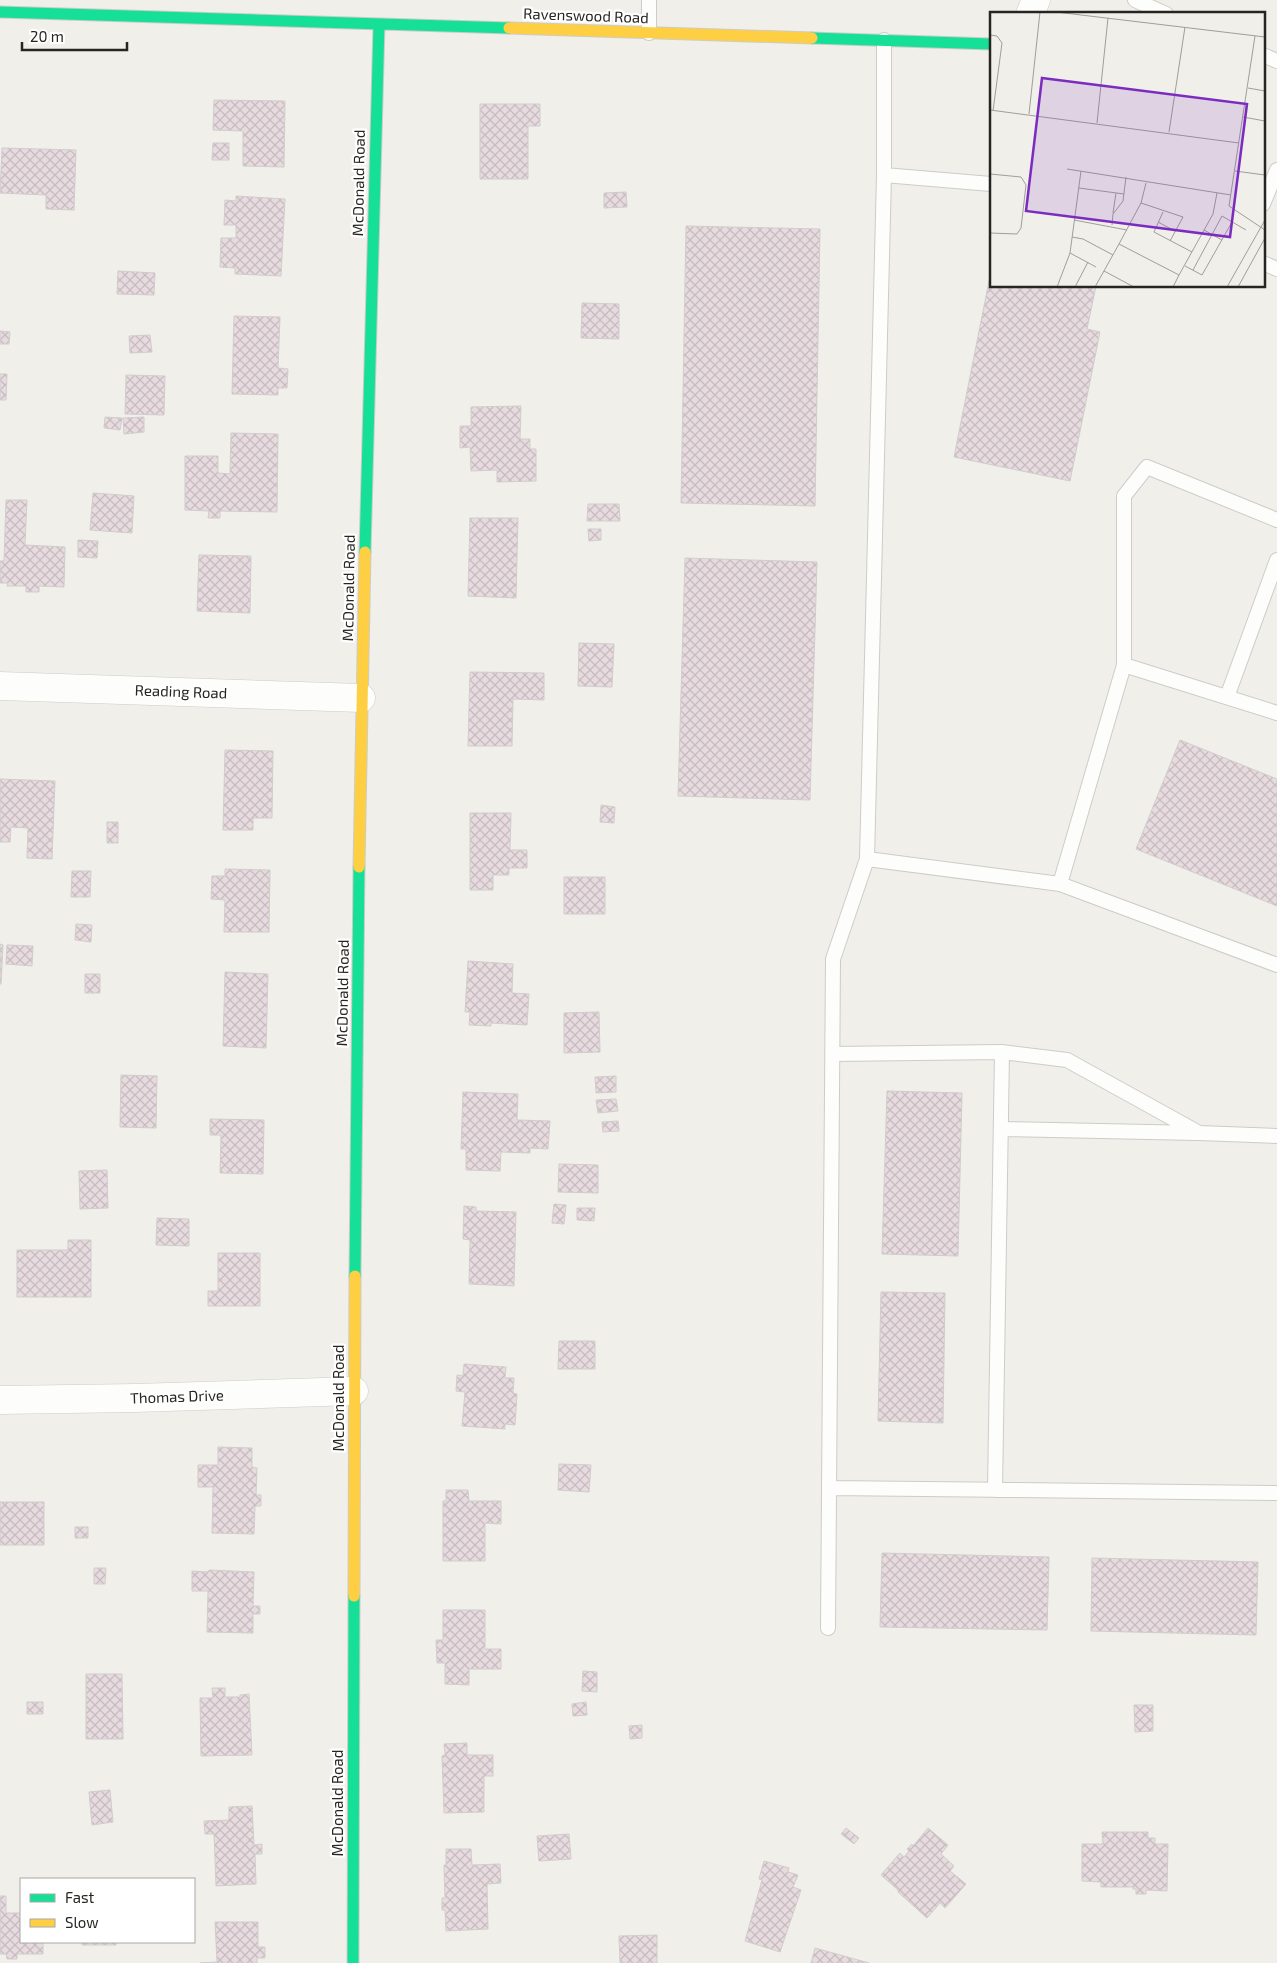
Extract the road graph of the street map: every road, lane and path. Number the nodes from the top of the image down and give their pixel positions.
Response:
1 (132, 0) edge
2 (649, 0) edge
3 (1036, 0) edge
4 (1135, 0) edge
5 (0, 12) edge
6 (1031, 12) edge
7 (1130, 12) edge
8 (1162, 12) edge
9 (131, 16) junction
10 (379, 24) junction
11 (649, 33) junction
12 (884, 40) junction
13 (990, 44) edge
14 (1264, 55) edge
15 (1277, 60) edge
16 (1264, 166) edge
17 (1277, 171) edge
18 (884, 175) junction
19 (990, 184) edge
20 (1264, 202) edge
21 (1264, 263) edge
22 (1277, 269) edge
23 (1277, 520) edge
24 (1277, 560) edge
25 (1124, 665) junction
26 (0, 686) edge
27 (1227, 697) junction
28 (361, 698) junction
29 (1277, 713) edge
30 (867, 859) junction
31 (1060, 884) junction
32 (1277, 965) edge
33 (1002, 1052) junction
34 (833, 1054) junction
35 (1001, 1129) junction
36 (1199, 1133) junction
37 (1277, 1136) edge
38 (354, 1391) junction
39 (0, 1400) edge
40 (829, 1488) junction
41 (995, 1490) junction
42 (1277, 1493) edge
43 (828, 1628) dead end
44 (353, 1963) edge

1 - 9 lane
2 - 11 lane
3 - 6 street
4 - 7 lane
4 - 8 lane
5 - 9 street, Ravenswood Road
9 - 10 street, Ravenswood Road
10 - 11 street, Ravenswood Road
10 - 28 street, McDonald Road
11 - 12 street, Ravenswood Road
12 - 13 street, Ravenswood Road
12 - 18 lane
14 - 15 lane
16 - 17 lane
17 - 20 lane
18 - 19 lane
18 - 30 lane
21 - 22 lane
23 - 25 lane
24 - 27 lane
25 - 27 lane
25 - 31 lane
26 - 28 street, Reading Road
27 - 29 lane
28 - 38 street, McDonald Road
30 - 31 lane
30 - 34 lane
31 - 32 lane
33 - 34 lane
33 - 35 lane
33 - 36 lane
34 - 40 lane
35 - 36 lane
35 - 41 lane
36 - 37 lane
38 - 39 street, Thomas Drive
38 - 44 street, McDonald Road
40 - 41 lane
40 - 43 lane
41 - 42 lane

